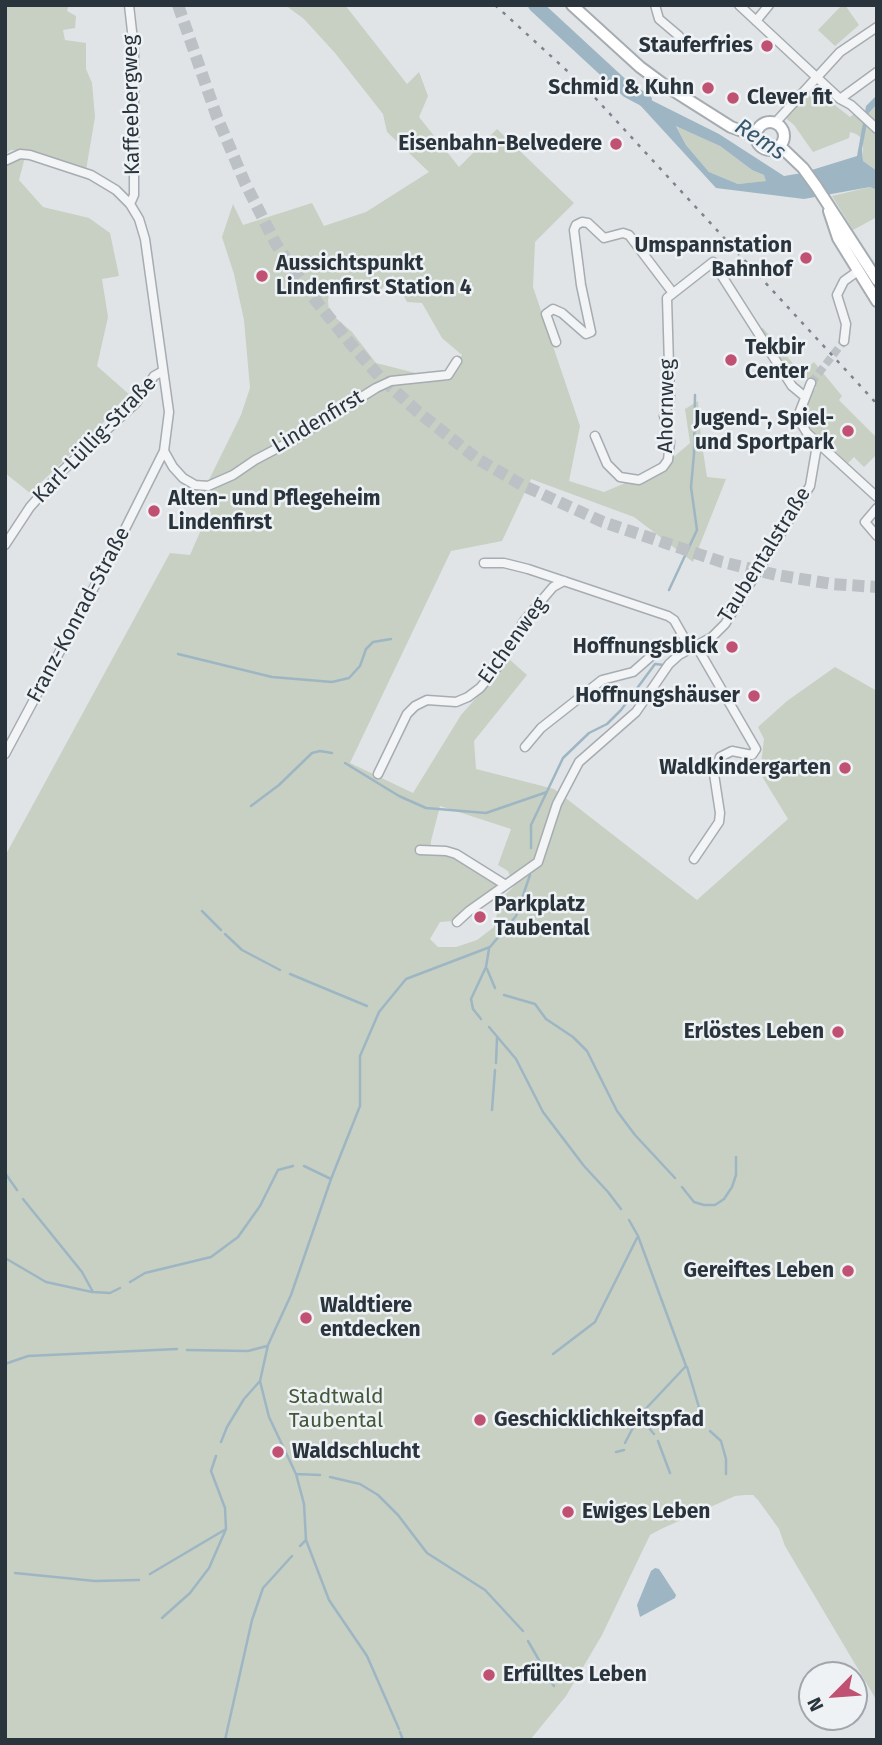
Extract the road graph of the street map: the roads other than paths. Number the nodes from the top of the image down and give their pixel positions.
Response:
1 (129, 5) edge
2 (572, 5) edge
3 (655, 5) edge
4 (739, 5) edge
5 (769, 5) edge
6 (756, 21) junction
7 (877, 26) edge
8 (679, 36) dead end
9 (877, 72) edge
10 (817, 77) junction
11 (840, 99) junction
12 (775, 123) junction
13 (877, 129) edge
14 (756, 136) junction
15 (780, 146) junction
16 (5, 161) edge
17 (826, 202) junction
18 (130, 204) junction
19 (858, 271) junction
20 (877, 280) edge
21 (673, 293) junction
22 (877, 301) edge
23 (844, 341) tunnel mouth
24 (556, 342) dead end
25 (457, 361) dead end
26 (163, 371) junction
27 (811, 383) tunnel mouth
28 (804, 396) junction
29 (596, 436) dead end
30 (820, 445) junction
31 (164, 451) junction
32 (877, 497) edge
33 (877, 508) edge
34 (877, 536) edge
35 (5, 545) edge
36 (484, 564) dead end
37 (564, 582) junction
38 (693, 648) junction
39 (525, 747) dead end
40 (5, 754) edge
41 (378, 774) dead end
42 (420, 850) dead end
43 (694, 859) dead end
44 (505, 884) junction
45 (457, 922) dead end

1 - 18 street, Kaffeebergweg
2 - 14 main road
3 - 8 street
4 - 6 street
5 - 6 street
6 - 10 street
7 - 10 street
9 - 11 street
10 - 11 street
10 - 12 street
11 - 13 street
12 - 14 main road
12 - 15 main road
14 - 15 main road
15 - 17 main road
16 - 18 street, Franz-Konrad-Straße
17 - 19 main road
17 - 20 main road
18 - 26 street, Franz-Konrad-Straße
19 - 22 main road
19 - 23 street
21 - 24 street
21 - 28 street
21 - 29 street, Ahornweg
25 - 31 street, Lindenfirst
26 - 31 street, Franz-Konrad-Straße
26 - 35 street, Karl-Lüllig-Straße
27 - 28 street
28 - 30 street
30 - 32 street
30 - 38 street, Taubentalstraße
31 - 40 street, Franz-Konrad-Straße
33 - 34 street
36 - 37 street, Eichenweg
37 - 38 street, Eichenweg
37 - 41 street, Eichenweg
38 - 39 street
38 - 43 street, Eichenweg
38 - 44 street, Taubentalstraße
42 - 44 street
44 - 45 street

